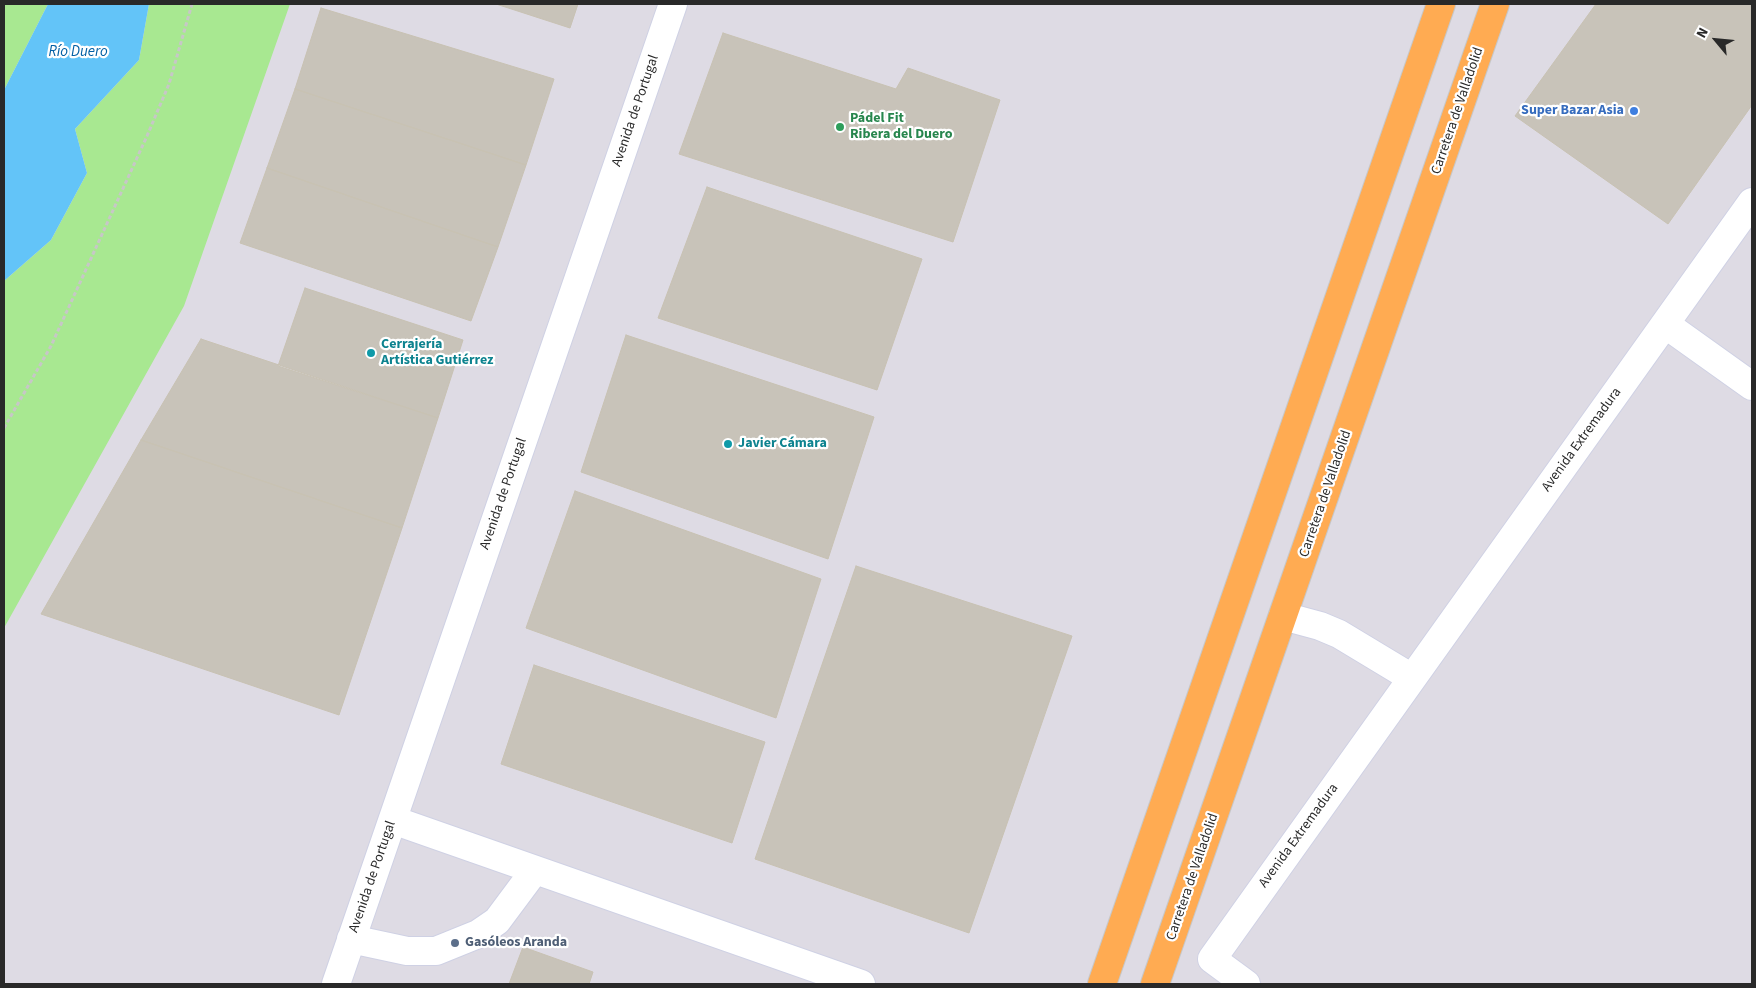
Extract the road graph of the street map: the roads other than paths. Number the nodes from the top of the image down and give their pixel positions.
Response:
1 (673, 4) edge
2 (1441, 4) edge
3 (1495, 4) edge
4 (1752, 202) edge
5 (1664, 324) junction
6 (1752, 386) edge
7 (1283, 616) junction
8 (1412, 678) junction
9 (393, 820) junction
10 (534, 870) junction
11 (352, 939) junction
12 (336, 984) edge
13 (861, 984) edge
14 (1102, 984) edge
15 (1155, 984) edge
16 (1246, 984) edge

1 - 9 street, Avenida de Portugal
2 - 14 highway
3 - 7 highway, Carretera de Valladolid
4 - 5 street, Avenida Extremadura
5 - 6 street
5 - 8 street, Avenida Extremadura
7 - 8 street
7 - 15 highway, Carretera de Valladolid
8 - 16 street, Avenida Extremadura
9 - 10 street
9 - 11 street, Avenida de Portugal
10 - 11 street
10 - 13 street
11 - 12 street, Avenida de Portugal

